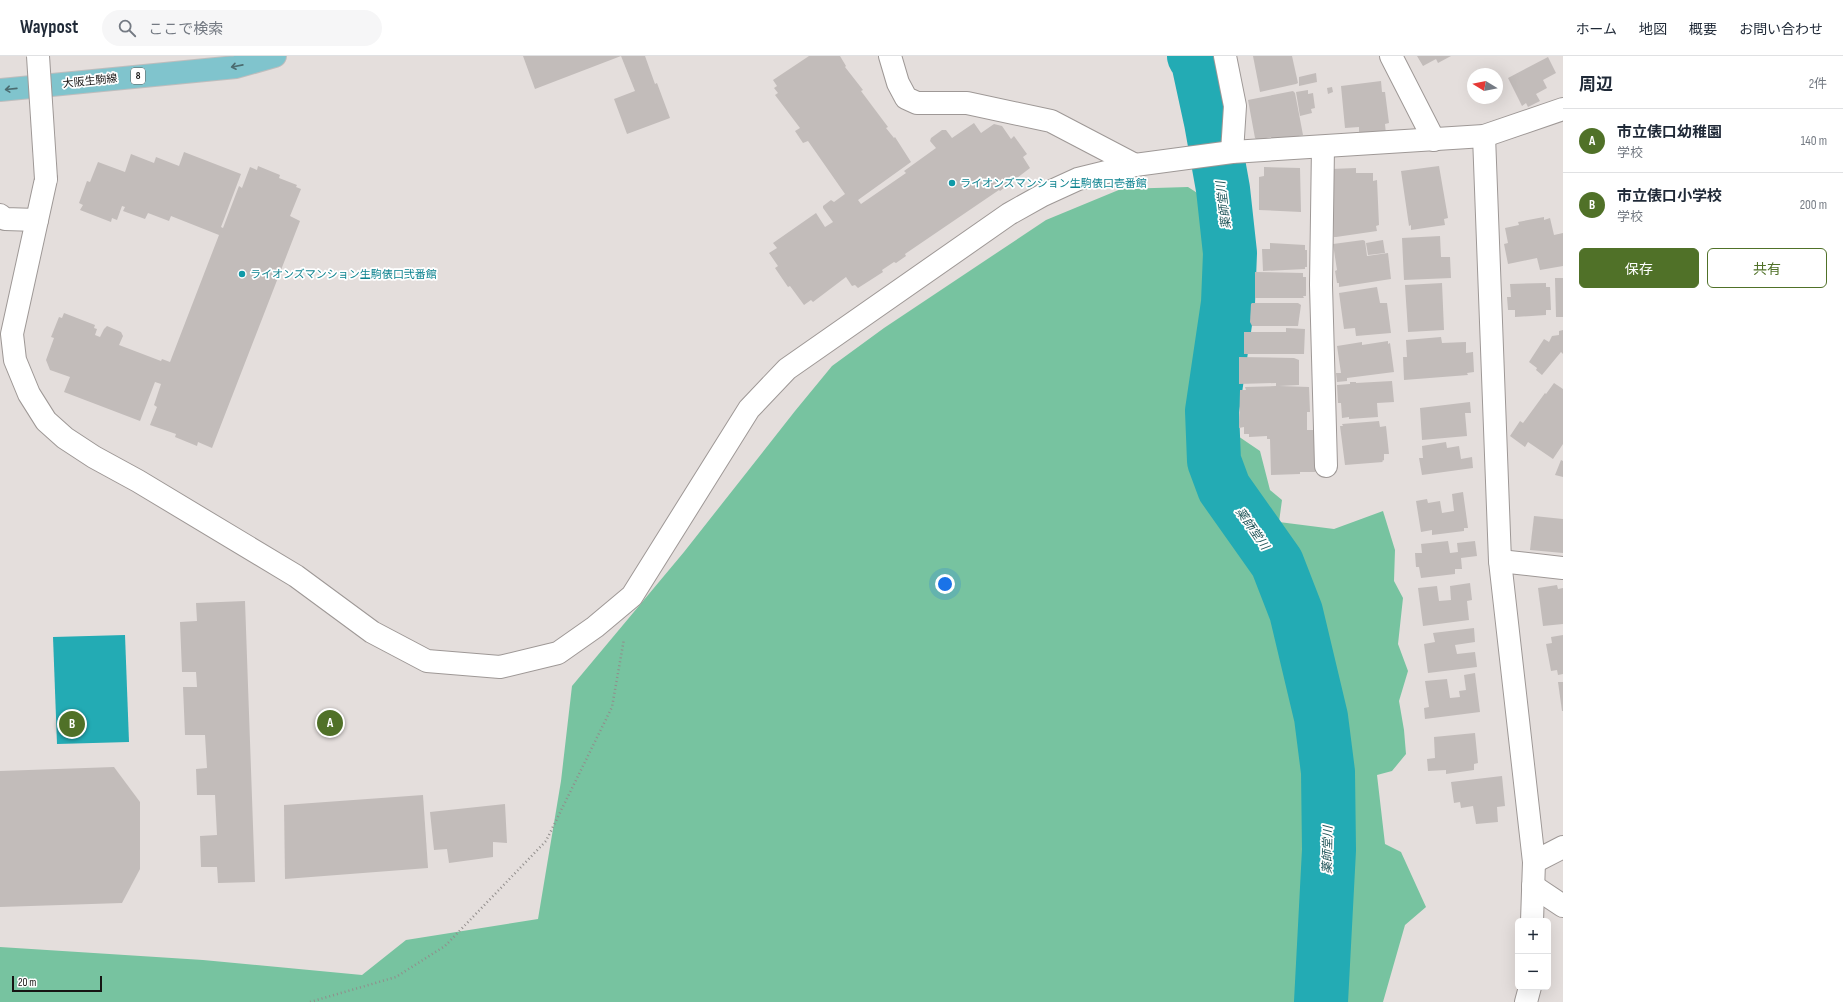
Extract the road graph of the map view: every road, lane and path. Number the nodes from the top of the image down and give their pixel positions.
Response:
1 (38, 56) edge
2 (275, 56) edge
3 (890, 56) edge
4 (1225, 56) edge
5 (1392, 56) edge
6 (0, 90) edge
7 (1563, 109) edge
8 (1484, 136) junction
9 (1434, 140) junction
10 (1323, 147) junction
11 (1232, 152) junction
12 (1134, 165) junction
13 (0, 215) edge
14 (37, 220) junction
15 (1326, 466) dead end
16 (1500, 561) junction
17 (1563, 568) edge
18 (632, 596) junction
19 (1563, 847) edge
20 (1534, 862) junction
21 (1533, 886) junction
22 (1563, 906) edge
23 (1532, 918) edge
24 (1529, 990) edge
25 (310, 1002) edge
26 (1526, 1002) edge

1 - 14 street, bridge
2 -> 6 main road, 大阪生駒線 / 8
3 - 12 street
4 - 11 street
5 - 9 street
7 - 8 street
8 - 9 street
8 - 16 street
9 - 10 street
10 - 11 street
10 - 15 street
11 - 12 street
12 - 18 street
13 - 14 street
14 - 18 street
16 - 17 street
16 - 20 street
18 - 25 path
19 - 20 street
20 - 21 street
21 - 22 street
21 - 23 street
24 - 26 street

